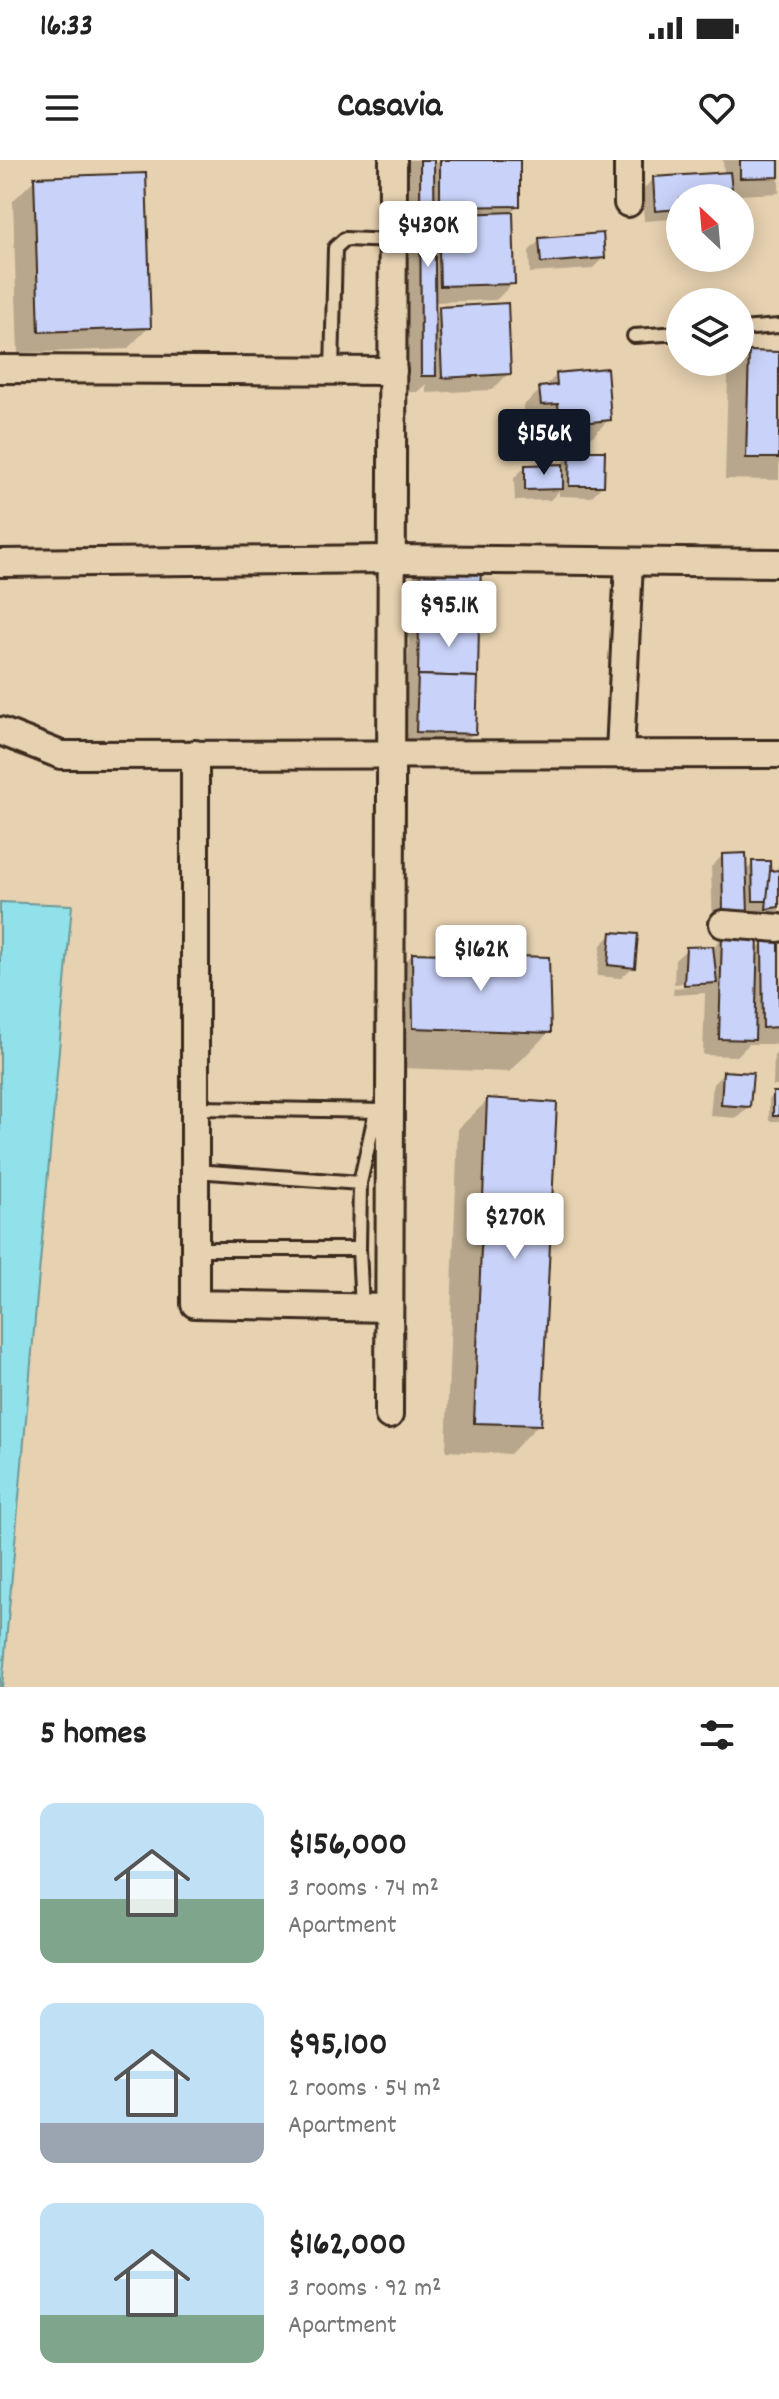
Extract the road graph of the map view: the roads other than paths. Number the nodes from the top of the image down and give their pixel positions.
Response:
1 (393, 160) edge
2 (628, 160) edge
3 (628, 203) dead end
4 (393, 241) junction
5 (779, 326) edge
6 (754, 328) edge
7 (666, 334) edge
8 (634, 336) dead end
9 (0, 369) edge
10 (332, 371) junction
11 (393, 371) junction
12 (392, 559) junction
13 (629, 562) junction
14 (0, 563) edge
15 (779, 563) edge
16 (0, 731) edge
17 (391, 752) junction
18 (620, 753) junction
19 (195, 754) junction
20 (779, 754) edge
21 (723, 924) dead end
22 (779, 928) edge
23 (195, 1108) junction
24 (383, 1111) junction
25 (195, 1171) junction
26 (360, 1183) junction
27 (195, 1249) junction
28 (359, 1249) junction
29 (362, 1308) junction
30 (389, 1308) junction
31 (389, 1415) dead end

1 - 4 street
2 - 3 street
4 - 10 lane
4 - 11 street
5 - 6 lane
7 - 8 lane
9 - 10 street
10 - 11 street
11 - 12 street
12 - 13 street
12 - 14 street
12 - 17 street
13 - 15 street
13 - 18 street
16 - 19 street
17 - 18 street
17 - 19 street
17 - 24 street
18 - 20 street
19 - 23 street
21 - 22 street
23 - 24 lane
23 - 25 street
24 - 26 lane
24 - 30 street
25 - 26 lane
25 - 27 street
26 - 28 lane
27 - 28 lane
27 - 29 street
28 - 29 lane
29 - 30 street
30 - 31 street

